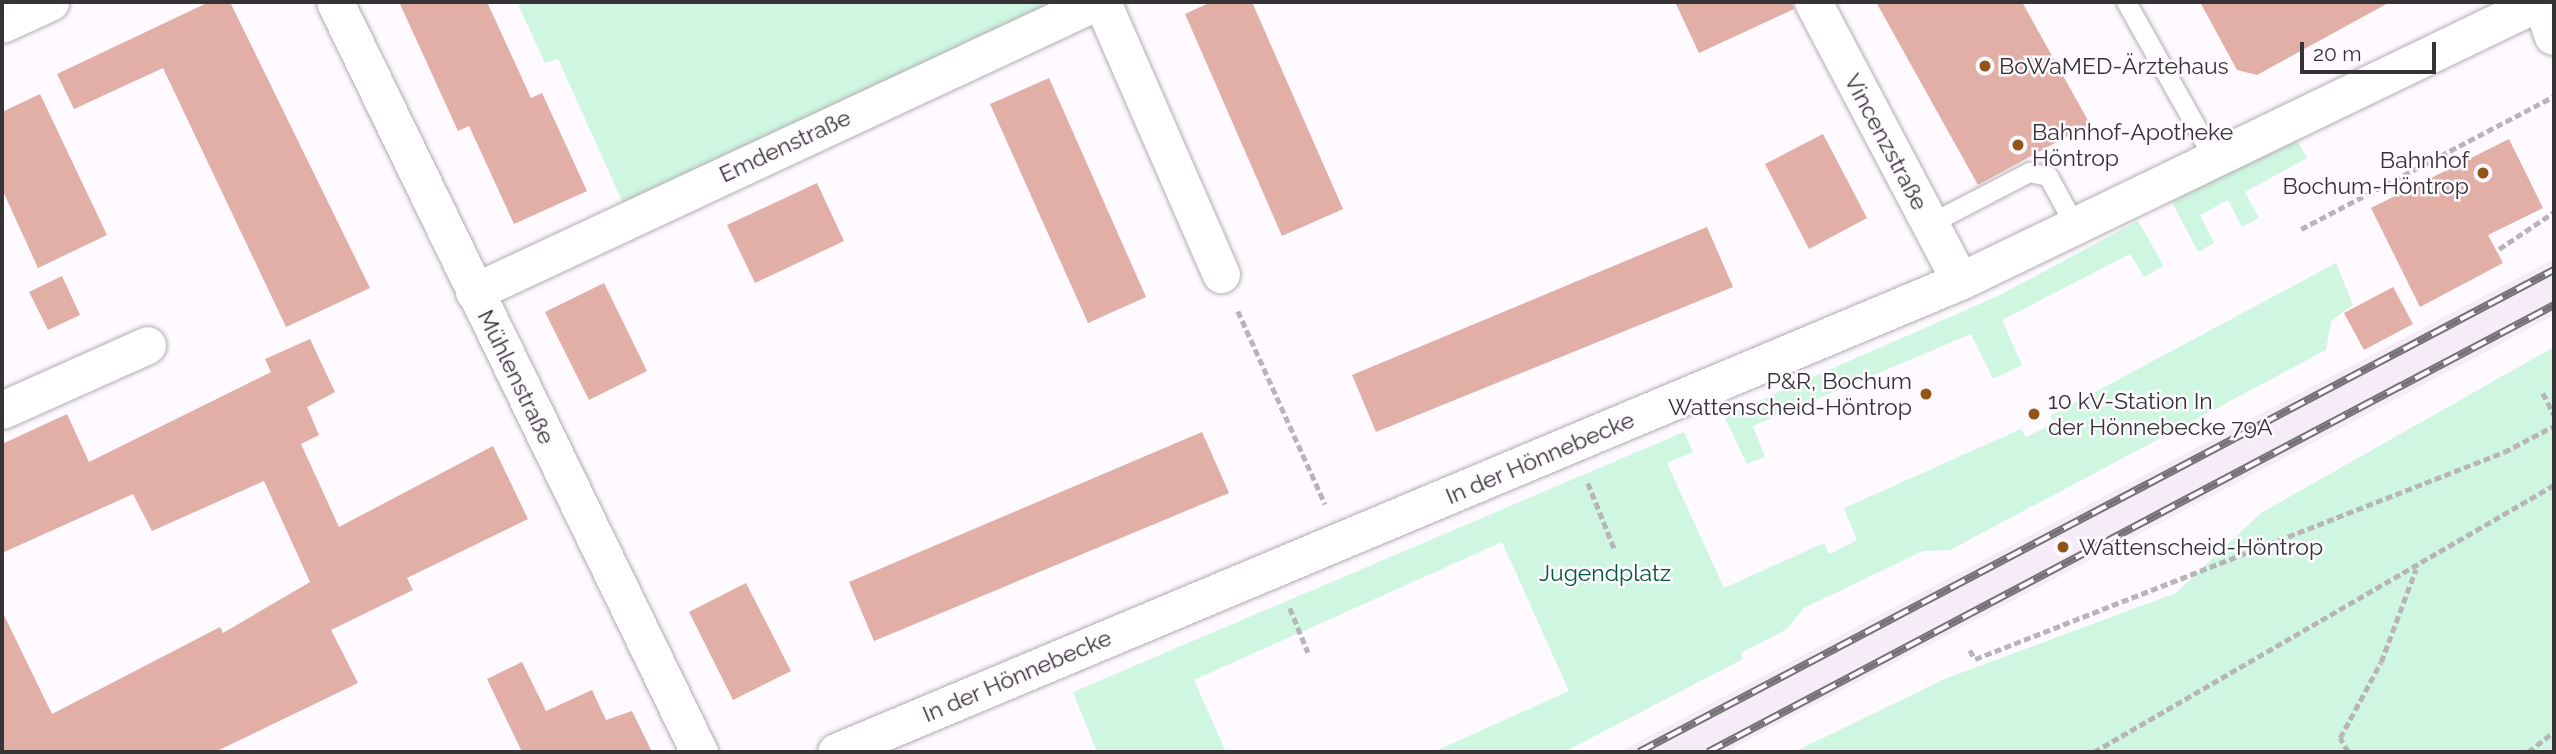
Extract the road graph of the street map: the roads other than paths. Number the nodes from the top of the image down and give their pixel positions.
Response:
1 (50, 2) edge
2 (335, 2) edge
3 (1099, 2) edge
4 (1813, 2) edge
5 (2126, 2) edge
6 (2541, 2) edge
7 (2, 24) edge
8 (2554, 36) edge
9 (2213, 157) junction
10 (1930, 224) junction
11 (2074, 224) junction
12 (1221, 274) road end
13 (1960, 281) junction
14 (474, 292) junction
15 (147, 345) dead end
16 (2, 411) edge
17 (699, 752) edge
18 (836, 752) edge

1 - 7 street
2 - 14 street, Mühlenstraße
3 - 12 street, Emdenstraße
3 - 14 street, Emdenstraße
4 - 10 street, Vincenzstraße
5 - 9 lane
6 - 8 street
6 - 9 street, In der Hönnebecke
9 - 11 street, In der Hönnebecke
10 - 11 lane
10 - 13 street, Vincenzstraße
11 - 13 street, In der Hönnebecke
13 - 18 street, In der Hönnebecke
14 - 17 street, Mühlenstraße
15 - 16 street

